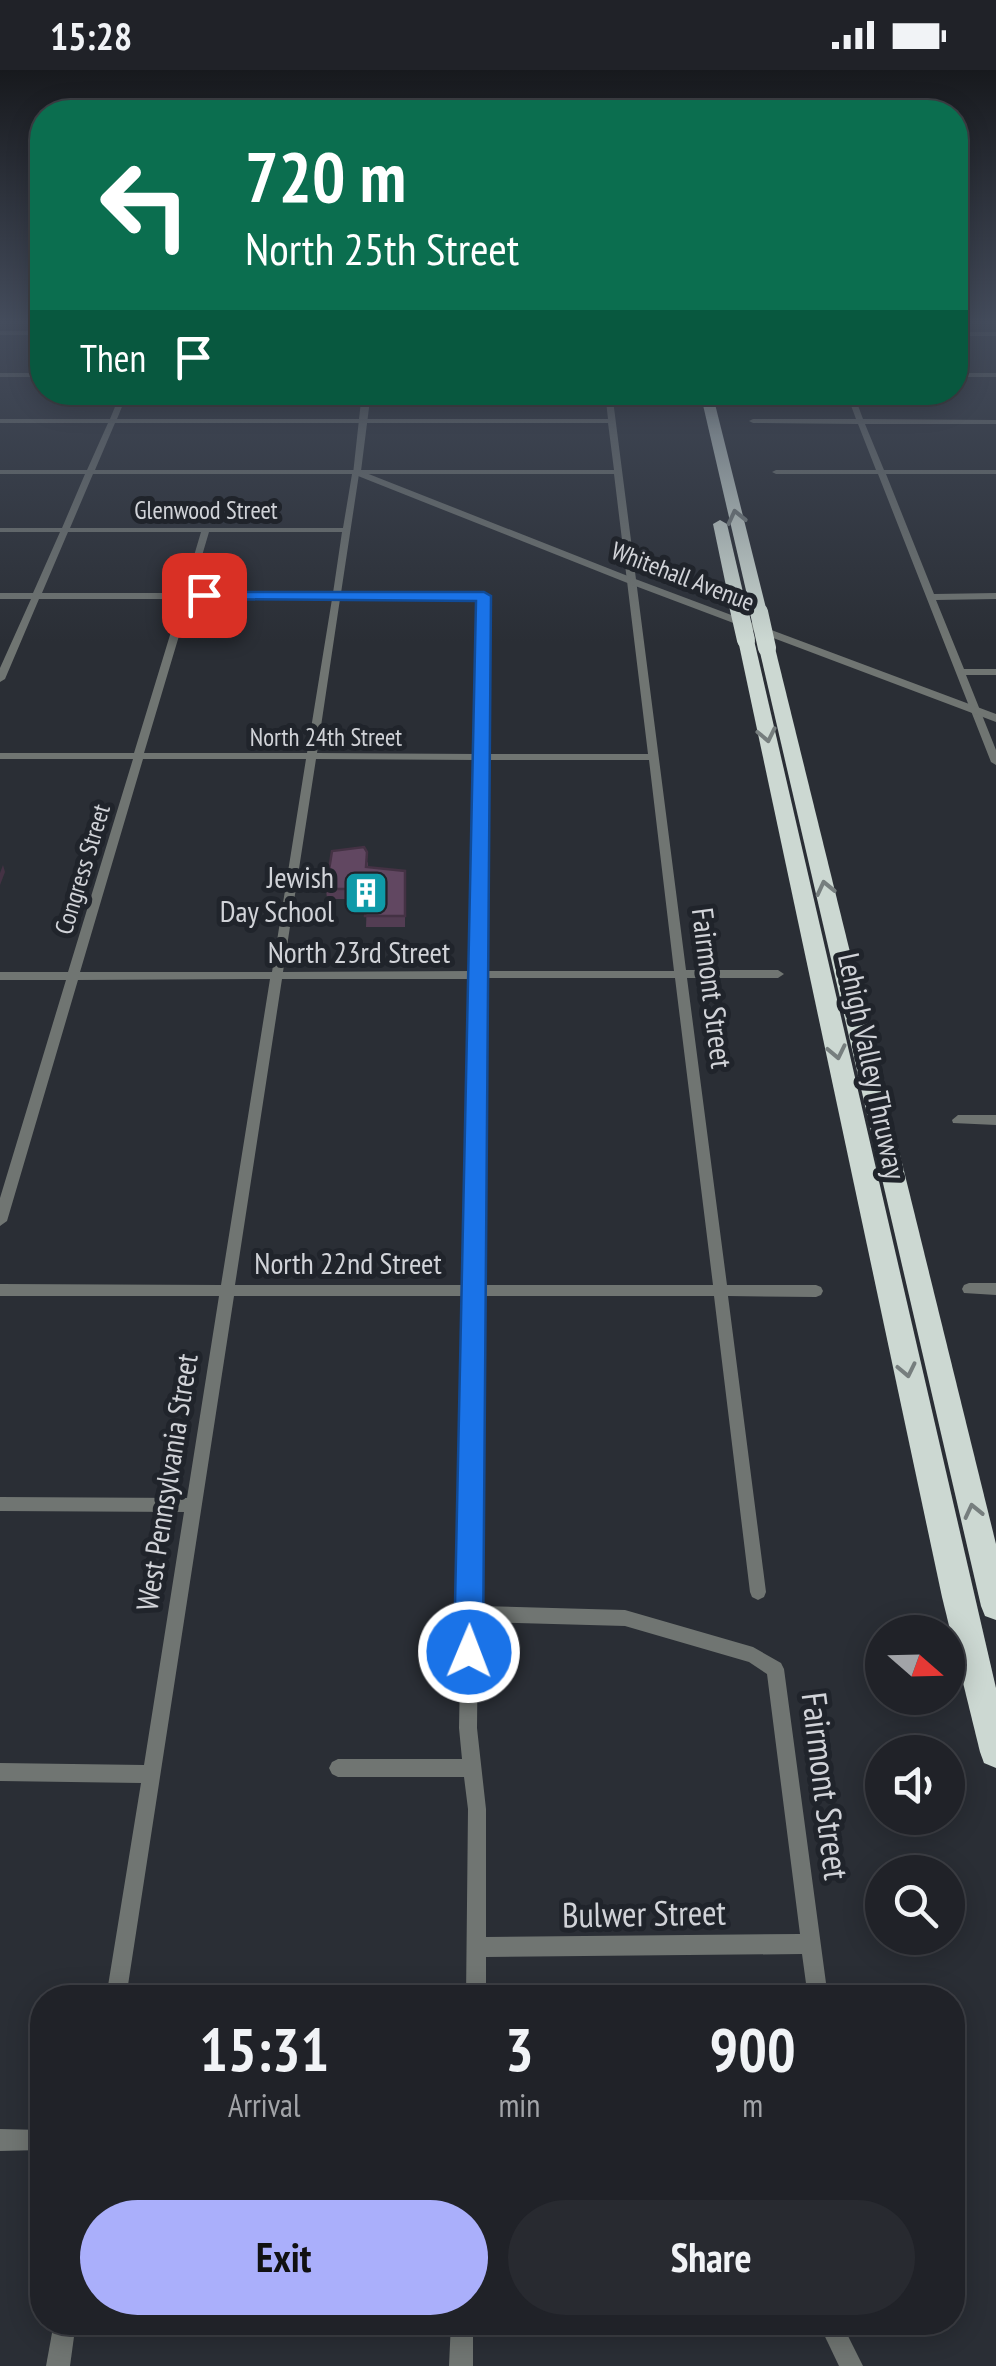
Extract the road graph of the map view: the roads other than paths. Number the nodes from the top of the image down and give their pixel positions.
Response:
1 (109, 427) edge
2 (362, 427) edge
3 (613, 427) edge
4 (700, 427) edge
5 (714, 427) edge
6 (864, 427) edge
7 (0, 472) edge
8 (91, 472) junction
9 (356, 472) junction
10 (618, 472) junction
11 (776, 472) dead end
12 (880, 472) junction
13 (996, 472) edge
14 (0, 530) edge
15 (66, 530) junction
16 (206, 530) junction
17 (345, 530) junction
18 (634, 582) junction
19 (187, 595) junction
20 (0, 596) edge
21 (37, 596) junction
22 (334, 596) junction
23 (996, 596) edge
24 (930, 597) junction
25 (757, 644) junction
26 (961, 672) junction
27 (996, 672) edge
28 (0, 679) edge
29 (975, 710) junction
30 (996, 718) edge
31 (0, 756) edge
32 (139, 757) junction
33 (309, 757) junction
34 (653, 757) junction
35 (482, 758) junction
36 (996, 762) edge
37 (778, 974) dead end
38 (0, 976) edge
39 (276, 976) junction
40 (479, 976) junction
41 (682, 976) junction
42 (73, 977) junction
43 (958, 1120) dead end
44 (996, 1120) edge
45 (0, 1221) edge
46 (969, 1288) dead end
47 (996, 1289) edge
48 (0, 1290) edge
49 (226, 1290) junction
50 (474, 1290) junction
51 (816, 1291) dead end
52 (721, 1292) junction
53 (0, 1504) edge
54 (193, 1505) junction
55 (758, 1592) dead end
56 (996, 1606) edge
57 (470, 1614) junction
58 (996, 1752) edge
59 (338, 1768) dead end
60 (474, 1768) junction
61 (0, 1772) edge
62 (150, 1774) junction
63 (812, 1944) junction
64 (476, 1947) junction
65 (118, 1985) edge
66 (476, 1985) edge
67 (817, 1985) edge
68 (0, 2140) edge
69 (30, 2140) edge
70 (63, 2335) edge
71 (461, 2335) edge
72 (836, 2335) edge
73 (58, 2366) edge
74 (460, 2366) edge
75 (852, 2366) edge

1 - 8 street
2 - 9 street
3 - 10 street, Fairmont Street
4 - 25 highway, Lehigh Valley Thruway, bridge
25 -> 5 highway, Lehigh Valley Thruway, bridge
6 - 12 street
7 - 8 street
8 - 9 street
8 - 15 street
9 - 10 street
9 - 17 street, West Pennsylvania Street
9 - 18 street, Whitehall Avenue
10 - 18 street, Fairmont Street
11 - 12 street
12 - 13 street
12 - 24 street
14 - 15 street, Glenwood Street
15 - 16 street, Glenwood Street
15 - 21 street
16 - 17 street, Glenwood Street
16 - 19 street, Congress Street
17 - 22 street, West Pennsylvania Street
18 - 29 street, Whitehall Avenue
18 - 34 street, Fairmont Street
19 - 21 street
19 - 22 street
19 - 32 street, Congress Street
20 - 21 street
21 - 28 street
22 - 33 street, West Pennsylvania Street
22 - 35 street
23 - 24 street
24 - 26 street
56 -> 25 highway, Lehigh Valley Thruway
25 -> 58 highway, Lehigh Valley Thruway
26 - 27 street
26 - 29 street
29 - 30 street, Whitehall Avenue
29 - 36 street
31 - 32 street, North 24th Street
32 - 33 street, North 24th Street
32 - 42 street, Congress Street
33 - 35 street, North 24th Street
33 - 39 street, West Pennsylvania Street
34 - 35 street, North 24th Street
34 - 41 street, Fairmont Street
35 - 40 street
37 - 41 street, North 23rd Street
38 - 42 street, North 23rd Street
39 - 40 street, North 23rd Street
39 - 42 street, North 23rd Street
39 - 49 street, West Pennsylvania Street
40 - 41 street, North 23rd Street
40 - 50 street
41 - 52 street, Fairmont Street
42 - 45 street, Congress Street
43 - 44 street
46 - 47 street
48 - 49 street, North 22nd Street
49 - 50 street, North 22nd Street
49 - 54 street, West Pennsylvania Street
50 - 52 street, North 22nd Street
50 - 57 street
51 - 52 street, North 22nd Street
52 - 55 street, Fairmont Street
53 - 54 street
54 - 62 street, West Pennsylvania Street
57 - 60 street
57 - 63 street, Fairmont Street
59 - 60 street
60 - 64 street
61 - 62 street
62 - 65 street, West Pennsylvania Street
63 - 64 street, Bulwer Street
63 - 67 street, Fairmont Street
64 - 66 street
68 - 69 street
70 - 73 street
71 - 74 street
72 - 75 street

